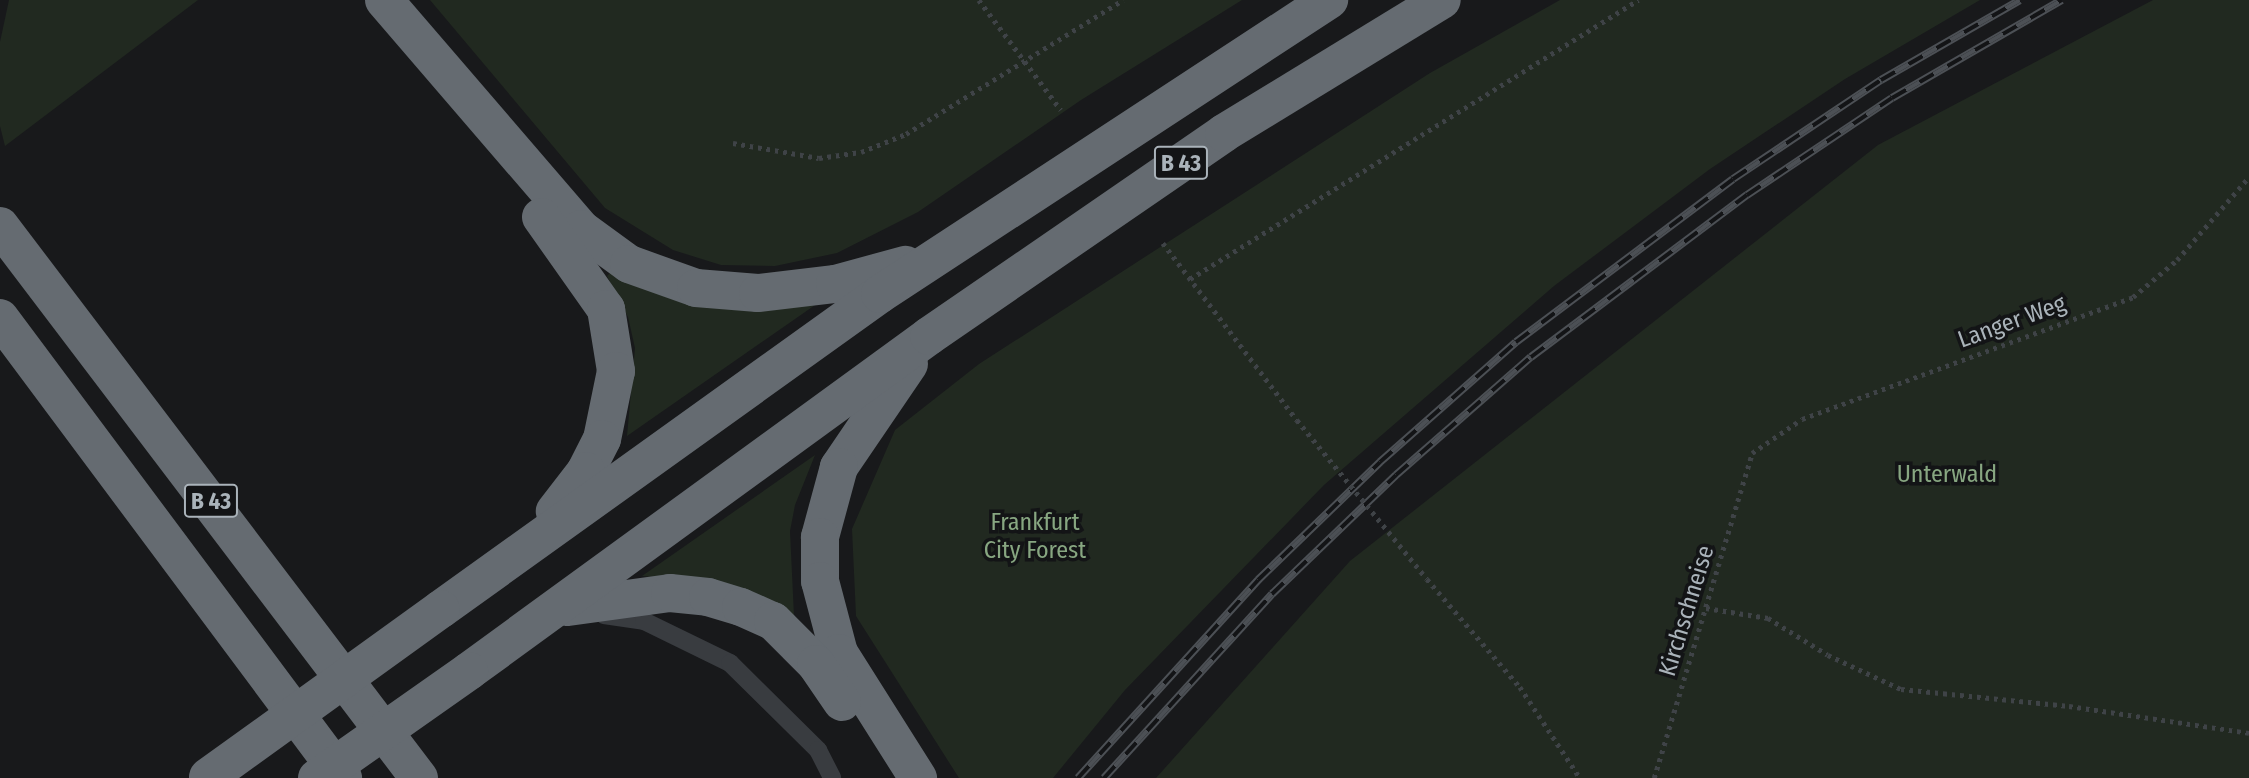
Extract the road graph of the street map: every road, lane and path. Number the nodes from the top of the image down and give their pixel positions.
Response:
1 (355, 0) edge
2 (384, 0) edge
3 (979, 0) edge
4 (1123, 0) edge
5 (1329, 0) edge
6 (1442, 0) edge
7 (1638, 0) edge
8 (1022, 59) junction
9 (1061, 110) dead end
10 (733, 143) dead end
11 (2249, 177) edge
12 (0, 226) edge
13 (1163, 243) dead end
14 (937, 257) junction
15 (1190, 279) junction
16 (0, 318) edge
17 (929, 337) junction
18 (1752, 453) joint
19 (531, 543) junction
20 (559, 608) junction
21 (1706, 608) junction
22 (2249, 733) edge
23 (207, 778) edge
24 (317, 778) edge
25 (343, 778) edge
26 (419, 778) edge
27 (832, 778) edge
28 (894, 778) edge
29 (918, 778) edge
30 (1580, 778) edge
31 (1654, 778) edge

1 - 19 highway, B 43
2 - 14 highway, B 43
3 - 8 path
4 - 8 path
5 - 14 highway, B 43
6 - 17 highway, B 43
7 - 15 path
8 - 9 path
8 - 10 path
11 - 18 path, Langer Weg
12 - 26 highway, B 43
13 - 15 path
14 - 19 highway, B 43
15 - 30 path, bridge
16 - 25 highway, B 43
17 - 20 highway, B 43
17 - 29 highway
18 - 21 path, Kirchschneise
19 - 23 highway, B 43, bridge
20 - 24 highway, B 43, bridge
20 - 27 lane
20 - 28 highway
21 - 22 path
21 - 31 path, Kirchschneise

